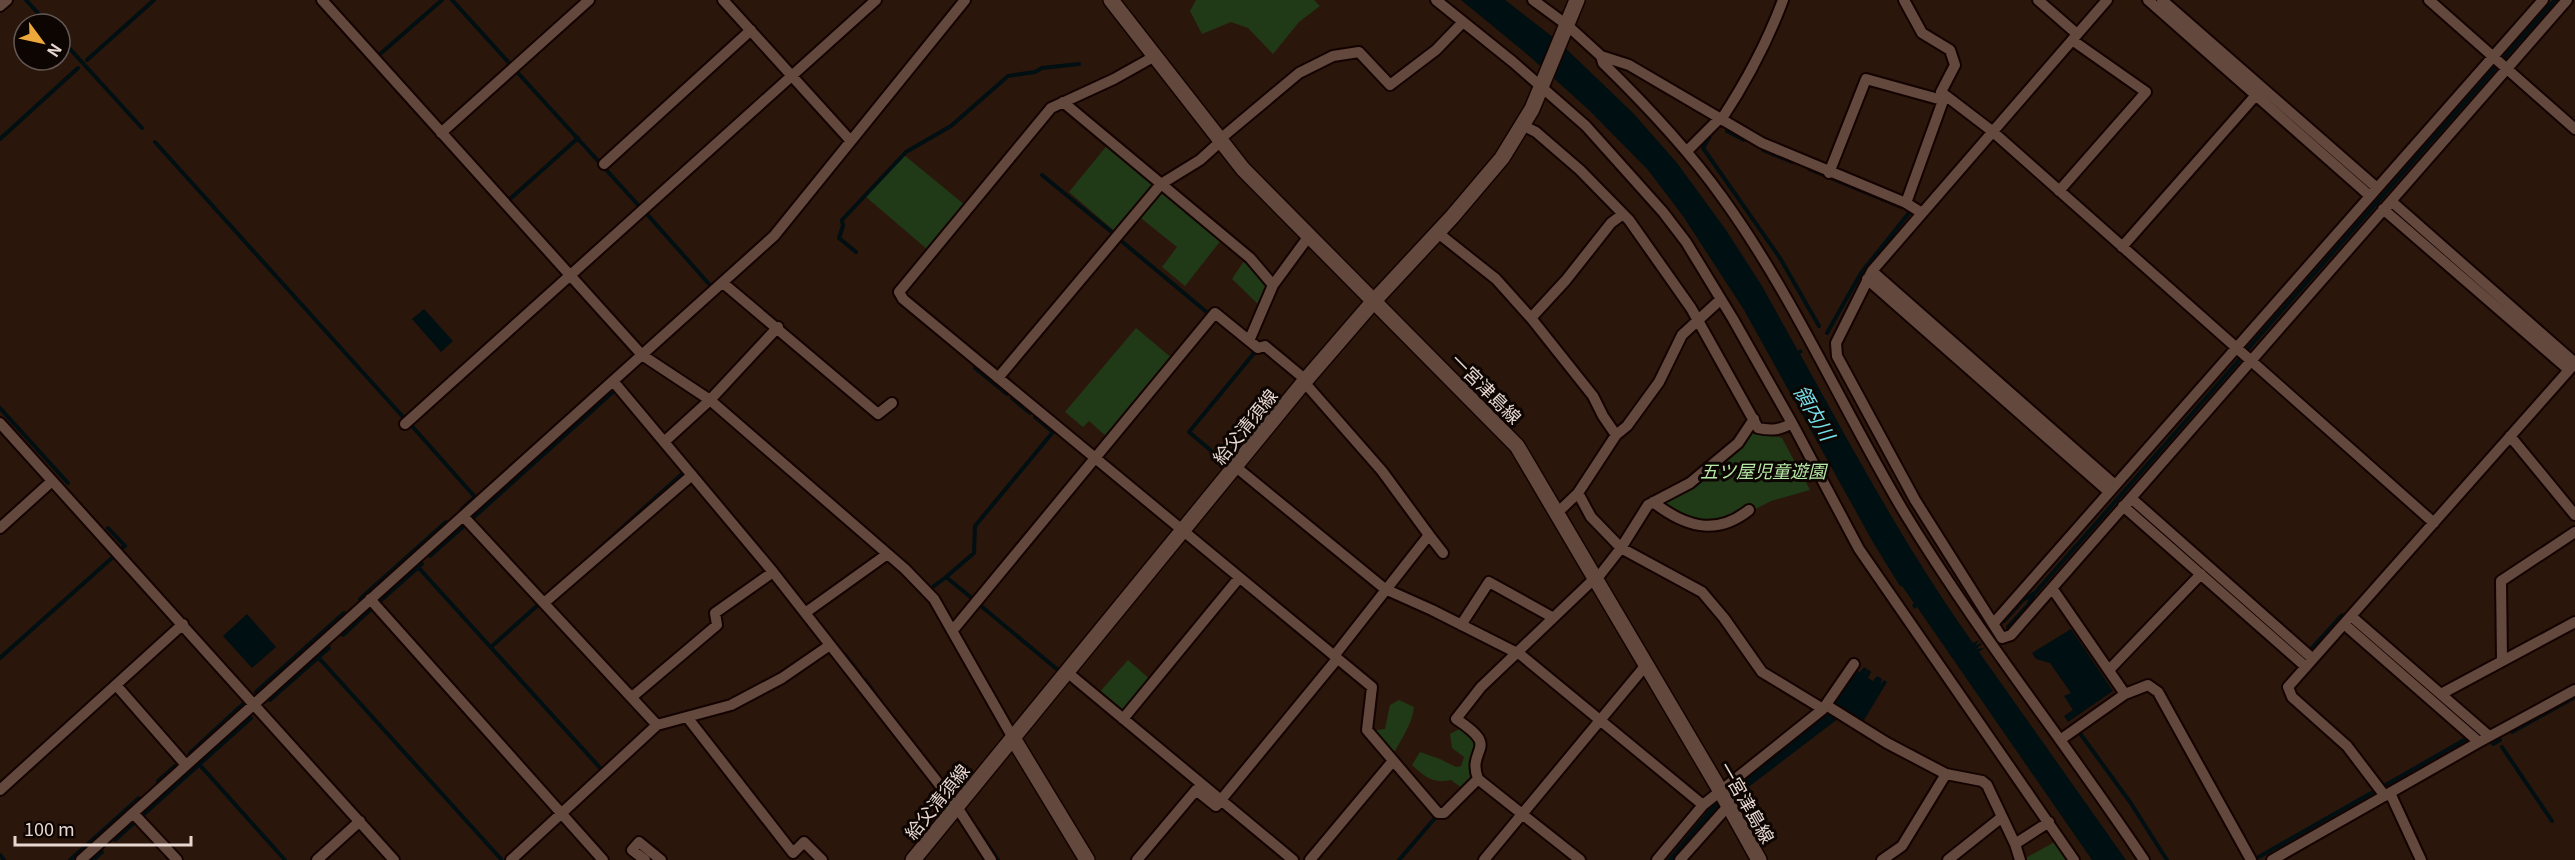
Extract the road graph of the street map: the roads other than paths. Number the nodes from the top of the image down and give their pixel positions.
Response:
1 (7, 0) edge
2 (322, 0) edge
3 (589, 0) edge
4 (876, 0) edge
5 (965, 0) edge
6 (1111, 0) edge
7 (1436, 0) edge
8 (1533, 0) edge
9 (1577, 0) edge
10 (1783, 0) edge
11 (1904, 0) edge
12 (2038, 0) edge
13 (2107, 0) edge
14 (2148, 0) edge
15 (2162, 0) edge
16 (2429, 0) edge
17 (2543, 0) edge
18 (2567, 0) edge
19 (728, 2) edge
20 (0, 6) edge
21 (1463, 22) junction
22 (1566, 28) junction
23 (751, 30) junction
24 (2074, 37) junction
25 (1155, 56) junction
26 (1601, 56) junction
27 (2493, 56) junction
28 (2507, 68) junction
29 (792, 76) junction
30 (1542, 85) junction
31 (2256, 95) junction
32 (1943, 97) junction
33 (1063, 102) junction
34 (1720, 120) junction
35 (1524, 126) junction
36 (2575, 129) edge
37 (1992, 131) junction
38 (441, 133) junction
39 (850, 140) junction
40 (1220, 140) junction
41 (1687, 151) junction
42 (604, 164) dead end
43 (1829, 173) junction
44 (1161, 183) junction
45 (2059, 191) junction
46 (2374, 192) junction
47 (1906, 203) junction
48 (2387, 205) junction
49 (1922, 213) junction
50 (1623, 214) junction
51 (1438, 232) junction
52 (1309, 236) junction
53 (2122, 247) junction
54 (570, 275) junction
55 (1869, 275) junction
56 (723, 283) junction
57 (1273, 285) junction
58 (1720, 300) junction
59 (1373, 302) junction
60 (1531, 318) junction
61 (1697, 319) junction
62 (778, 327) junction
63 (1249, 340) junction
64 (2236, 348) junction
65 (642, 355) junction
66 (2251, 360) junction
67 (998, 378) junction
68 (613, 381) junction
69 (1305, 381) junction
70 (710, 400) junction
71 (892, 403) dead end
72 (1754, 419) junction
73 (0, 423) edge
74 (1792, 423) junction
75 (405, 424) dead end
76 (1616, 435) junction
77 (2510, 436) junction
78 (664, 442) junction
79 (1095, 458) junction
80 (1236, 467) junction
81 (692, 475) junction
82 (52, 481) junction
83 (2112, 489) junction
84 (1578, 493) junction
85 (1653, 502) junction
86 (2127, 502) junction
87 (1749, 510) dead end
88 (1557, 513) junction
89 (2575, 515) edge
90 (463, 516) junction
91 (2434, 523) junction
92 (0, 528) edge
93 (1183, 531) junction
94 (2575, 532) edge
95 (1429, 535) junction
96 (1621, 548) junction
97 (1443, 553) dead end
98 (886, 555) junction
99 (773, 572) junction
100 (2201, 574) junction
101 (1239, 578) junction
102 (1595, 579) junction
103 (2052, 588) junction
104 (1385, 589) junction
105 (370, 599) junction
106 (544, 603) junction
107 (806, 613) junction
108 (1552, 617) junction
109 (2348, 620) junction
110 (2575, 622) edge
111 (183, 624) junction
112 (1461, 624) junction
113 (1993, 624) junction
114 (953, 630) junction
115 (830, 645) junction
116 (1518, 653) junction
117 (1335, 657) junction
118 (2502, 661) junction
119 (2310, 663) junction
120 (1646, 664) junction
121 (1854, 664) dead end
122 (2109, 670) junction
123 (1067, 672) junction
124 (116, 685) junction
125 (2575, 690) edge
126 (2125, 694) junction
127 (2441, 694) junction
128 (632, 697) junction
129 (254, 703) junction
130 (1826, 707) junction
131 (687, 717) junction
132 (1123, 719) junction
133 (1601, 719) junction
134 (657, 725) junction
135 (1013, 738) junction
136 (2484, 739) junction
137 (2060, 740) junction
138 (1392, 762) junction
139 (186, 765) junction
140 (1946, 774) junction
141 (1478, 779) junction
142 (0, 790) edge
143 (2387, 794) junction
144 (1725, 798) junction
145 (1220, 801) junction
146 (1703, 805) junction
147 (957, 807) junction
148 (134, 813) junction
149 (562, 813) junction
150 (1522, 814) junction
151 (2002, 817) junction
152 (360, 821) junction
153 (2049, 822) junction
154 (2015, 844) junction
155 (81, 860) edge
156 (177, 860) edge
157 (317, 860) edge
158 (394, 860) edge
159 (511, 860) edge
160 (603, 860) edge
161 (645, 860) edge
162 (661, 860) edge
163 (822, 860) edge
164 (913, 860) edge
165 (991, 860) edge
166 (1087, 860) edge
167 (1137, 860) edge
168 (1293, 860) edge
169 (1310, 860) edge
170 (1484, 860) edge
171 (1580, 860) edge
172 (1657, 860) edge
173 (1680, 860) edge
174 (1759, 860) edge
175 (1882, 860) edge
176 (1947, 860) edge
177 (2020, 860) edge
178 (2074, 860) edge
179 (2144, 860) edge
180 (2251, 860) edge
181 (2272, 860) edge
182 (2421, 860) edge

1 - 20 street
2 - 38 street
3 - 38 street
4 - 29 street
5 - 39 street
6 - 25 main road, 一宮津島線
7 - 21 street
8 - 22 street
9 - 22 main road, 給父清須線
10 - 34 street
11 - 32 street
12 - 24 street
13 - 24 street
14 - 31 street
15 - 46 street
16 - 27 street
17 - 27 street
18 - 28 street
19 - 23 street
21 - 30 street
21 - 40 street
22 - 26 street
22 - 30 main road, 給父清須線
23 - 29 street
23 - 42 street
24 - 37 street
24 - 45 street
25 - 33 street
25 - 40 main road, 一宮津島線
26 - 34 street
26 - 41 street
27 - 28 street
27 - 46 street
28 - 36 street
28 - 48 street
29 - 39 street
29 - 54 street
30 - 35 main road, 給父清須線
30 - 58 street
31 - 46 street
31 - 53 street
32 - 37 street
32 - 43 street
32 - 47 street
33 - 44 street
33 - 67 street
34 - 41 street
34 - 43 street
35 - 50 street
35 - 51 main road, 給父清須線
37 - 45 street
37 - 49 street
38 - 54 street
39 - 56 street
40 - 44 street
40 - 52 main road, 一宮津島線
41 - 137 street
43 - 47 street
44 - 57 street
44 - 67 street
45 - 53 street
46 - 64 street
47 - 49 street
48 - 66 street
48 - 77 street
49 - 55 street
50 - 60 street
50 - 61 street
51 - 59 main road, 給父清須線
51 - 60 street
52 - 57 street
52 - 59 main road, 一宮津島線
53 - 64 street
54 - 65 street
54 - 75 street
55 - 83 street
55 - 113 street
56 - 62 street
56 - 65 street
57 - 63 street
58 - 61 street
58 - 74 street
59 - 69 main road, 給父清須線
59 - 88 main road, 一宮津島線
60 - 76 street
61 - 72 street
61 - 76 street
62 - 70 street
62 - 71 street
63 - 69 street
63 - 79 street
64 - 66 street
64 - 83 street
65 - 68 street
65 - 70 street
66 - 86 street
66 - 91 street
67 - 79 street
68 - 78 street
68 - 90 street
69 - 80 main road, 給父清須線
69 - 95 street
70 - 78 street
70 - 98 street
72 - 74 street
72 - 85 street
73 - 82 street
74 - 153 street
76 - 84 street
77 - 89 street
77 - 91 street
78 - 81 street
79 - 93 street
79 - 114 street
80 - 93 main road, 給父清須線
80 - 104 street
81 - 99 street
81 - 106 street
82 - 92 street
82 - 111 street
83 - 113 street
84 - 88 street
84 - 96 street
85 - 87 street
85 - 96 street
86 - 100 street
86 - 103 street
86 - 119 street
88 - 102 main road, 一宮津島線
90 - 105 street
90 - 106 street
91 - 109 street
93 - 101 street
93 - 123 main road, 給父清須線
94 - 118 street
95 - 97 street
95 - 104 street
96 - 102 street
96 - 130 street
98 - 107 street
98 - 114 street
99 - 107 street
99 - 128 street
100 - 119 street
100 - 122 street
101 - 117 street
101 - 132 street
102 - 108 street
102 - 120 main road, 一宮津島線
103 - 113 street
103 - 122 street
104 - 112 street
104 - 117 street
105 - 129 street
105 - 149 street
106 - 128 street
107 - 115 street
108 - 112 street
108 - 116 street
109 - 119 street
109 - 127 street
109 - 136 street
110 - 118 street
111 - 124 street
111 - 129 street
112 - 116 street
114 - 135 street
115 - 131 street
115 - 147 street
116 - 133 street
116 - 141 street
117 - 138 street
117 - 145 street
118 - 127 street
119 - 143 street
120 - 133 street
120 - 144 main road, 一宮津島線
121 - 130 street
122 - 126 street
123 - 132 street
123 - 135 main road, 給父清須線
124 - 139 street
124 - 142 street
125 - 136 street
126 - 137 street
126 - 180 street
127 - 136 street
128 - 134 street
129 - 139 street
129 - 152 street
130 - 140 street
130 - 144 street
131 - 134 street
131 - 163 street
132 - 145 street
133 - 146 street
133 - 150 street
134 - 149 street
135 - 147 main road, 給父清須線
135 - 166 main road
136 - 143 street
137 - 179 street
138 - 141 street
138 - 169 street
139 - 148 street
140 - 151 street
140 - 175 street
141 - 150 street
143 - 181 street
143 - 182 street
144 - 146 street
144 - 173 street
144 - 174 main road, 一宮津島線
145 - 167 street
145 - 168 street
146 - 172 street
147 - 164 main road, 給父清須線
147 - 165 street
148 - 155 street
148 - 156 street
149 - 159 street
149 - 160 street
150 - 170 street
150 - 171 street
151 - 154 street
151 - 176 street
152 - 157 street
152 - 158 street
153 - 154 street
153 - 178 street
154 - 177 street
161 - 162 street

